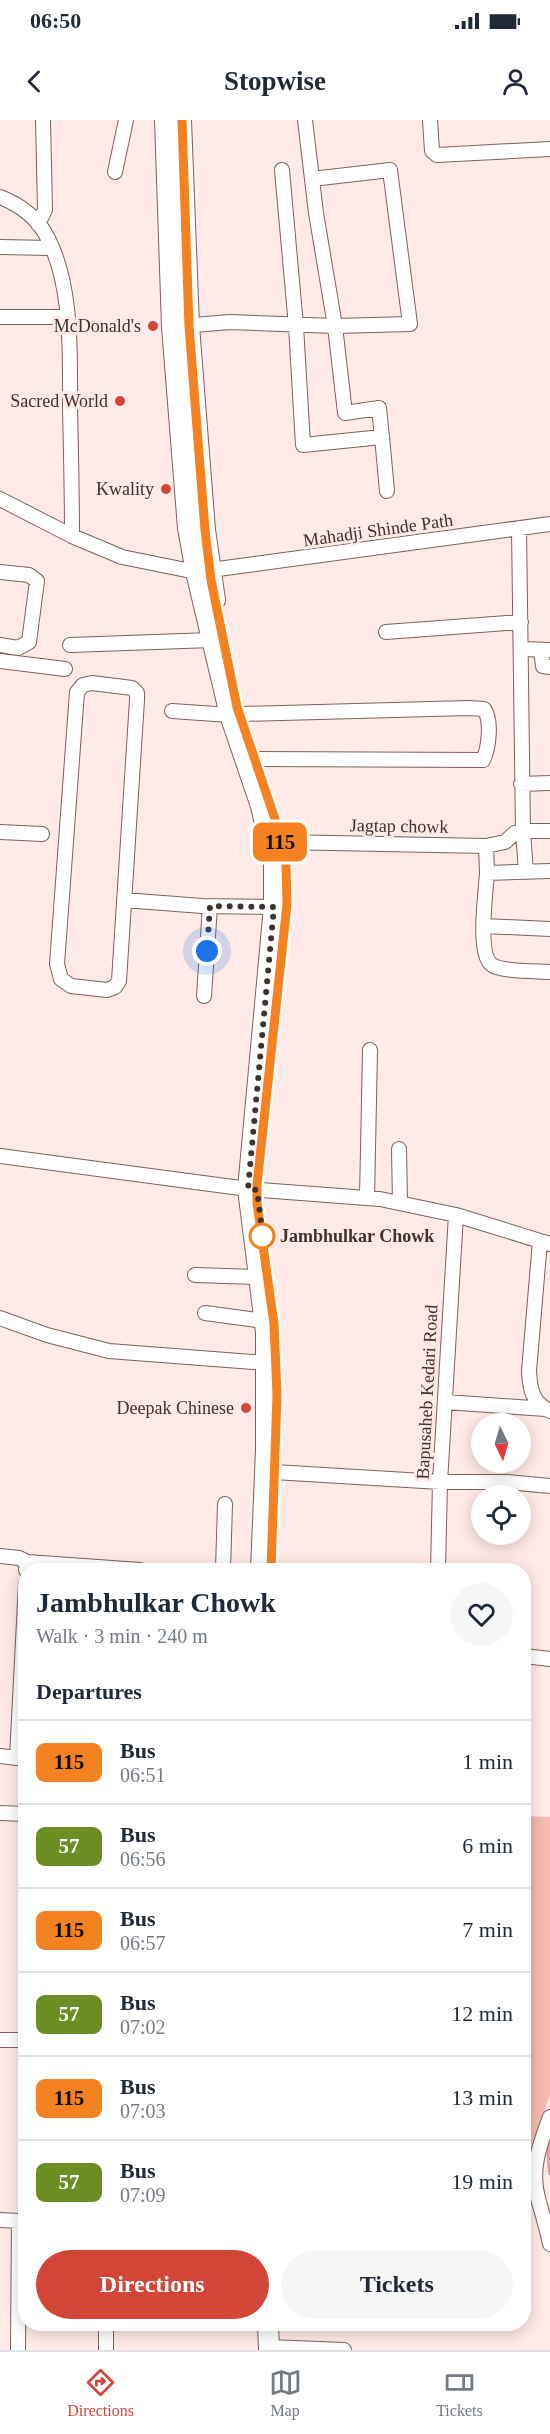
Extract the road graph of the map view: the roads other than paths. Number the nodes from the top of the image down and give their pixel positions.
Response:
1 (43, 120) edge
2 (126, 120) edge
3 (165, 120) edge
4 (182, 120) edge
5 (305, 120) edge
6 (430, 120) edge
7 (550, 149) edge
8 (282, 170) dead end
9 (115, 172) dead end
10 (312, 179) junction
11 (0, 196) edge
12 (38, 224) junction
13 (0, 247) edge
14 (51, 248) junction
15 (0, 317) edge
16 (67, 317) junction
17 (181, 326) junction
18 (296, 326) junction
19 (335, 326) junction
20 (382, 437) junction
21 (387, 491) dead end
22 (0, 499) edge
23 (550, 524) edge
24 (519, 528) junction
25 (72, 536) junction
26 (203, 571) junction
27 (0, 572) edge
28 (521, 622) junction
29 (387, 632) dead end
30 (212, 640) junction
31 (0, 645) edge
32 (70, 645) dead end
33 (522, 649) junction
34 (545, 650) edge
35 (0, 661) edge
36 (550, 668) edge
37 (65, 669) dead end
38 (172, 711) dead end
39 (235, 715) junction
40 (254, 759) junction
41 (550, 783) edge
42 (521, 784) junction
43 (550, 831) edge
44 (0, 832) edge
45 (519, 832) junction
46 (42, 834) dead end
47 (280, 842) junction
48 (486, 846) junction
49 (550, 871) edge
50 (526, 872) junction
51 (487, 873) junction
52 (124, 900) junction
53 (210, 906) junction
54 (274, 907) junction
55 (484, 926) junction
56 (550, 929) edge
57 (550, 972) edge
58 (204, 996) dead end
59 (370, 1050) dead end
60 (399, 1149) dead end
61 (0, 1156) edge
62 (253, 1190) junction
63 (367, 1198) junction
64 (400, 1203) junction
65 (456, 1215) junction
66 (545, 1243) edge
67 (195, 1275) dead end
68 (259, 1277) junction
69 (206, 1313) dead end
70 (0, 1318) edge
71 (264, 1321) junction
72 (266, 1363) junction
73 (445, 1402) junction
74 (548, 1410) edge
75 (274, 1472) junction
76 (440, 1482) junction
77 (550, 1486) edge
78 (225, 1504) dead end
79 (0, 1556) edge
80 (23, 1563) edge
81 (223, 1563) edge
82 (261, 1563) edge
83 (271, 1563) edge
84 (438, 1563) edge
85 (550, 1654) edge
86 (531, 1657) edge
87 (550, 1659) edge
88 (0, 1756) edge
89 (18, 1758) edge
90 (0, 1813) edge
91 (18, 1814) edge
92 (0, 2040) edge
93 (18, 2040) edge
94 (550, 2116) edge
95 (537, 2198) junction
96 (531, 2200) edge
97 (0, 2220) edge
98 (18, 2221) edge
99 (550, 2244) edge
100 (18, 2331) edge
101 (106, 2331) edge
102 (260, 2331) edge
103 (267, 2331) edge
104 (265, 2349) edge
105 (18, 2350) edge
106 (106, 2350) edge
107 (345, 2350) edge

1 - 12 street
2 - 9 street
3 - 17 main road
4 - 17 main road
5 - 10 street
6 - 7 street
8 - 18 street
10 - 19 street
10 - 19 street
11 - 12 street
12 - 14 street
13 - 14 street
14 - 16 street
15 - 16 street
16 - 25 street
17 - 18 street
17 - 26 main road
18 - 19 street
18 - 20 street
19 - 20 street
20 - 21 street
22 - 25 street, Mahadji Shinde Path
23 - 24 street, Mahadji Shinde Path
24 - 26 street, Mahadji Shinde Path
24 - 28 street
25 - 26 street, Mahadji Shinde Path
26 - 30 main road
26 - 39 main road
27 - 31 street
28 - 29 street
28 - 33 street
30 - 32 street
30 - 39 main road
33 - 34 street
33 - 42 street
34 - 36 street
35 - 37 street
38 - 39 street
39 - 40 main road
39 - 40 street
39 - 54 main road
40 - 47 main road
41 - 42 street
42 - 45 street
43 - 45 street
44 - 46 street
45 - 48 street, Jagtap chowk
45 - 50 street
47 - 48 street, Jagtap chowk
47 - 62 main road
48 - 51 street
49 - 50 street
50 - 51 street
51 - 55 street
52 - 52 street
52 - 53 street
53 - 54 street
53 - 58 street
54 - 62 main road
55 - 56 street
55 - 57 street
59 - 63 street
60 - 64 street
61 - 62 street
62 - 63 street
62 - 68 main road
62 - 75 main road
63 - 64 street
64 - 65 street
65 - 66 street
65 - 73 street, Bapusaheb Kedari Road
66 - 74 street
67 - 68 street
68 - 71 main road
69 - 71 street
70 - 72 street
71 - 72 main road
72 - 82 main road
73 - 74 street
73 - 76 street, Bapusaheb Kedari Road
75 - 76 street
75 - 83 main road
76 - 77 street
76 - 84 street, Bapusaheb Kedari Road
78 - 81 street
79 - 80 street
85 - 87 street
86 - 87 street
88 - 89 street
90 - 91 street
92 - 93 street
94 - 95 street
95 - 96 street
95 - 99 street
97 - 98 street
100 - 105 street
101 - 106 street
102 - 104 main road
103 - 104 main road
104 - 107 street

